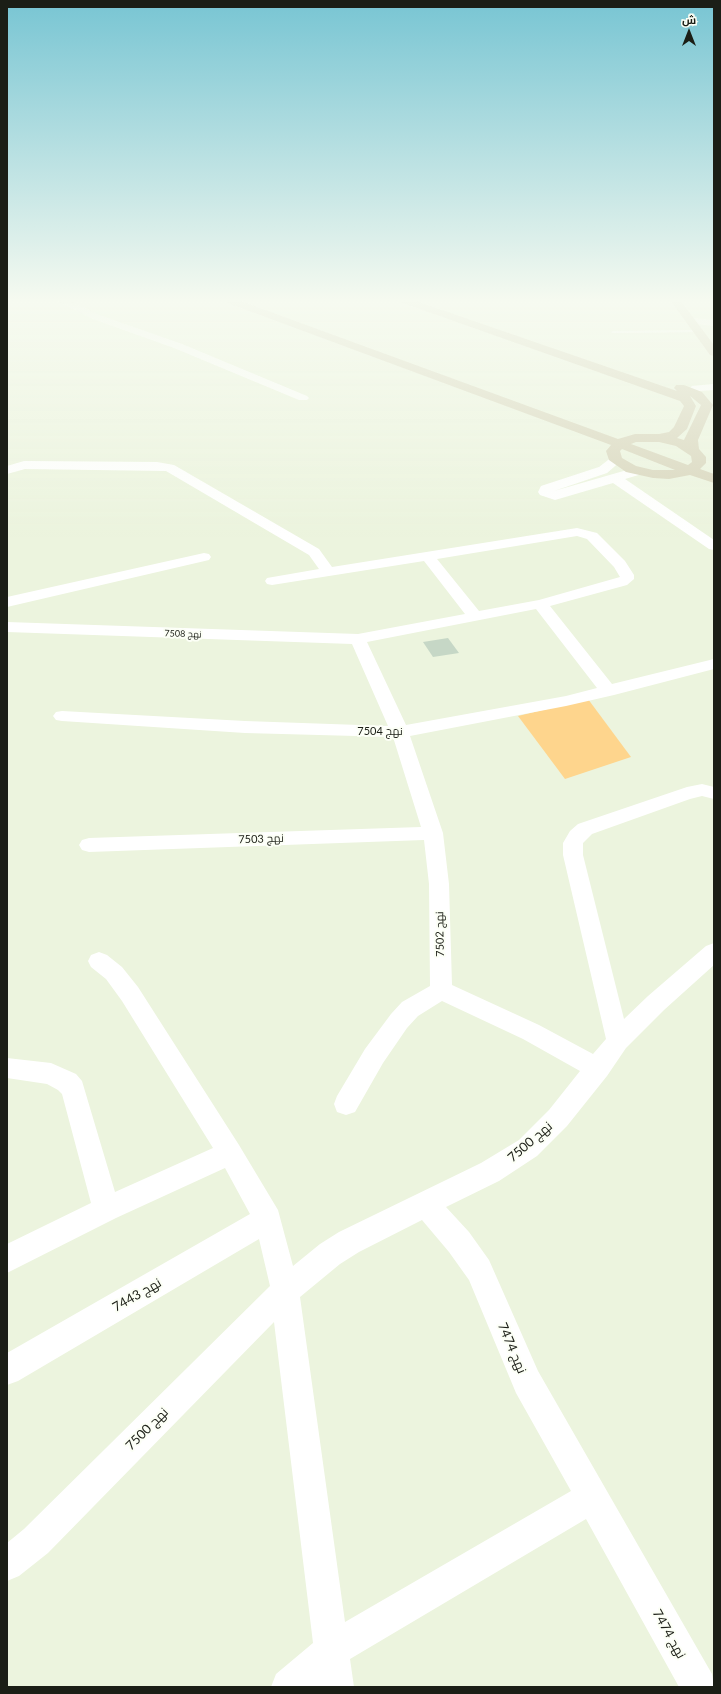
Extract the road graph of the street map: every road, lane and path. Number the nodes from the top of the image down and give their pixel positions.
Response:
1 (257, 379) edge
2 (426, 379) edge
3 (450, 379) edge
4 (456, 379) edge
5 (631, 379) edge
6 (654, 379) edge
7 (714, 387) edge
8 (692, 392) junction
9 (303, 398) dead end
10 (584, 427) junction
11 (621, 431) dead end
12 (654, 438) junction
13 (696, 453) junction
14 (614, 457) junction
15 (714, 467) edge
16 (7, 470) edge
17 (638, 471) junction
18 (714, 471) edge
19 (669, 475) junction
20 (714, 478) edge
21 (616, 479) junction
22 (714, 487) edge
23 (714, 546) edge
24 (427, 555) junction
25 (204, 557) dead end
26 (328, 571) junction
27 (272, 581) dead end
28 (7, 602) edge
29 (540, 604) junction
30 (475, 616) junction
31 (7, 627) edge
32 (358, 639) junction
33 (714, 665) edge
34 (608, 691) junction
35 (62, 716) dead end
36 (400, 732) junction
37 (714, 793) edge
38 (432, 833) junction
39 (89, 845) dead end
40 (714, 952) edge
41 (99, 961) dead end
42 (441, 990) junction
43 (618, 1041) junction
44 (7, 1068) edge
45 (598, 1069) junction
46 (346, 1104) dead end
47 (230, 1153) junction
48 (426, 1204) junction
49 (106, 1209) junction
50 (268, 1219) junction
51 (7, 1259) edge
52 (285, 1291) junction
53 (7, 1370) edge
54 (592, 1497) junction
55 (7, 1564) edge
56 (331, 1650) junction
57 (289, 1687) edge
58 (336, 1687) edge
59 (699, 1687) edge

1 - 9 street
2 - 14 street
3 - 10 street
4 - 10 street
5 - 12 street
6 - 8 street
7 - 8 street
8 - 13 street
10 - 18 street
10 - 20 street
11 - 12 street
12 - 13 street
12 - 14 street
13 - 15 street
13 - 19 street
14 - 17 street
14 - 21 street
16 - 26 street
17 - 19 street
17 - 21 street
19 - 22 street
21 - 23 street
24 - 26 street
24 - 29 street, نهج 7508
24 - 30 street
25 - 28 street
26 - 27 street
29 - 30 street, نهج 7508
29 - 34 street
30 - 32 street, نهج 7508
31 - 32 street, نهج 7508
32 - 36 street, نهج 7502
33 - 34 street, نهج 7504
34 - 36 street, نهج 7504
35 - 36 street, نهج 7504
36 - 38 street, نهج 7502
37 - 43 street
38 - 39 street, نهج 7503
38 - 42 street, نهج 7502
40 - 43 street, نهج 7500
41 - 47 street
42 - 45 street
42 - 46 street
43 - 45 street, نهج 7500
44 - 49 street
45 - 48 street, نهج 7500
47 - 49 street
47 - 50 street
48 - 52 street, نهج 7500
48 - 54 street, نهج 7474
49 - 51 street
50 - 52 street
50 - 53 street, نهج 7443
52 - 55 street, نهج 7500
52 - 56 street
54 - 56 street
54 - 59 street, نهج 7474
56 - 57 street
56 - 58 street

